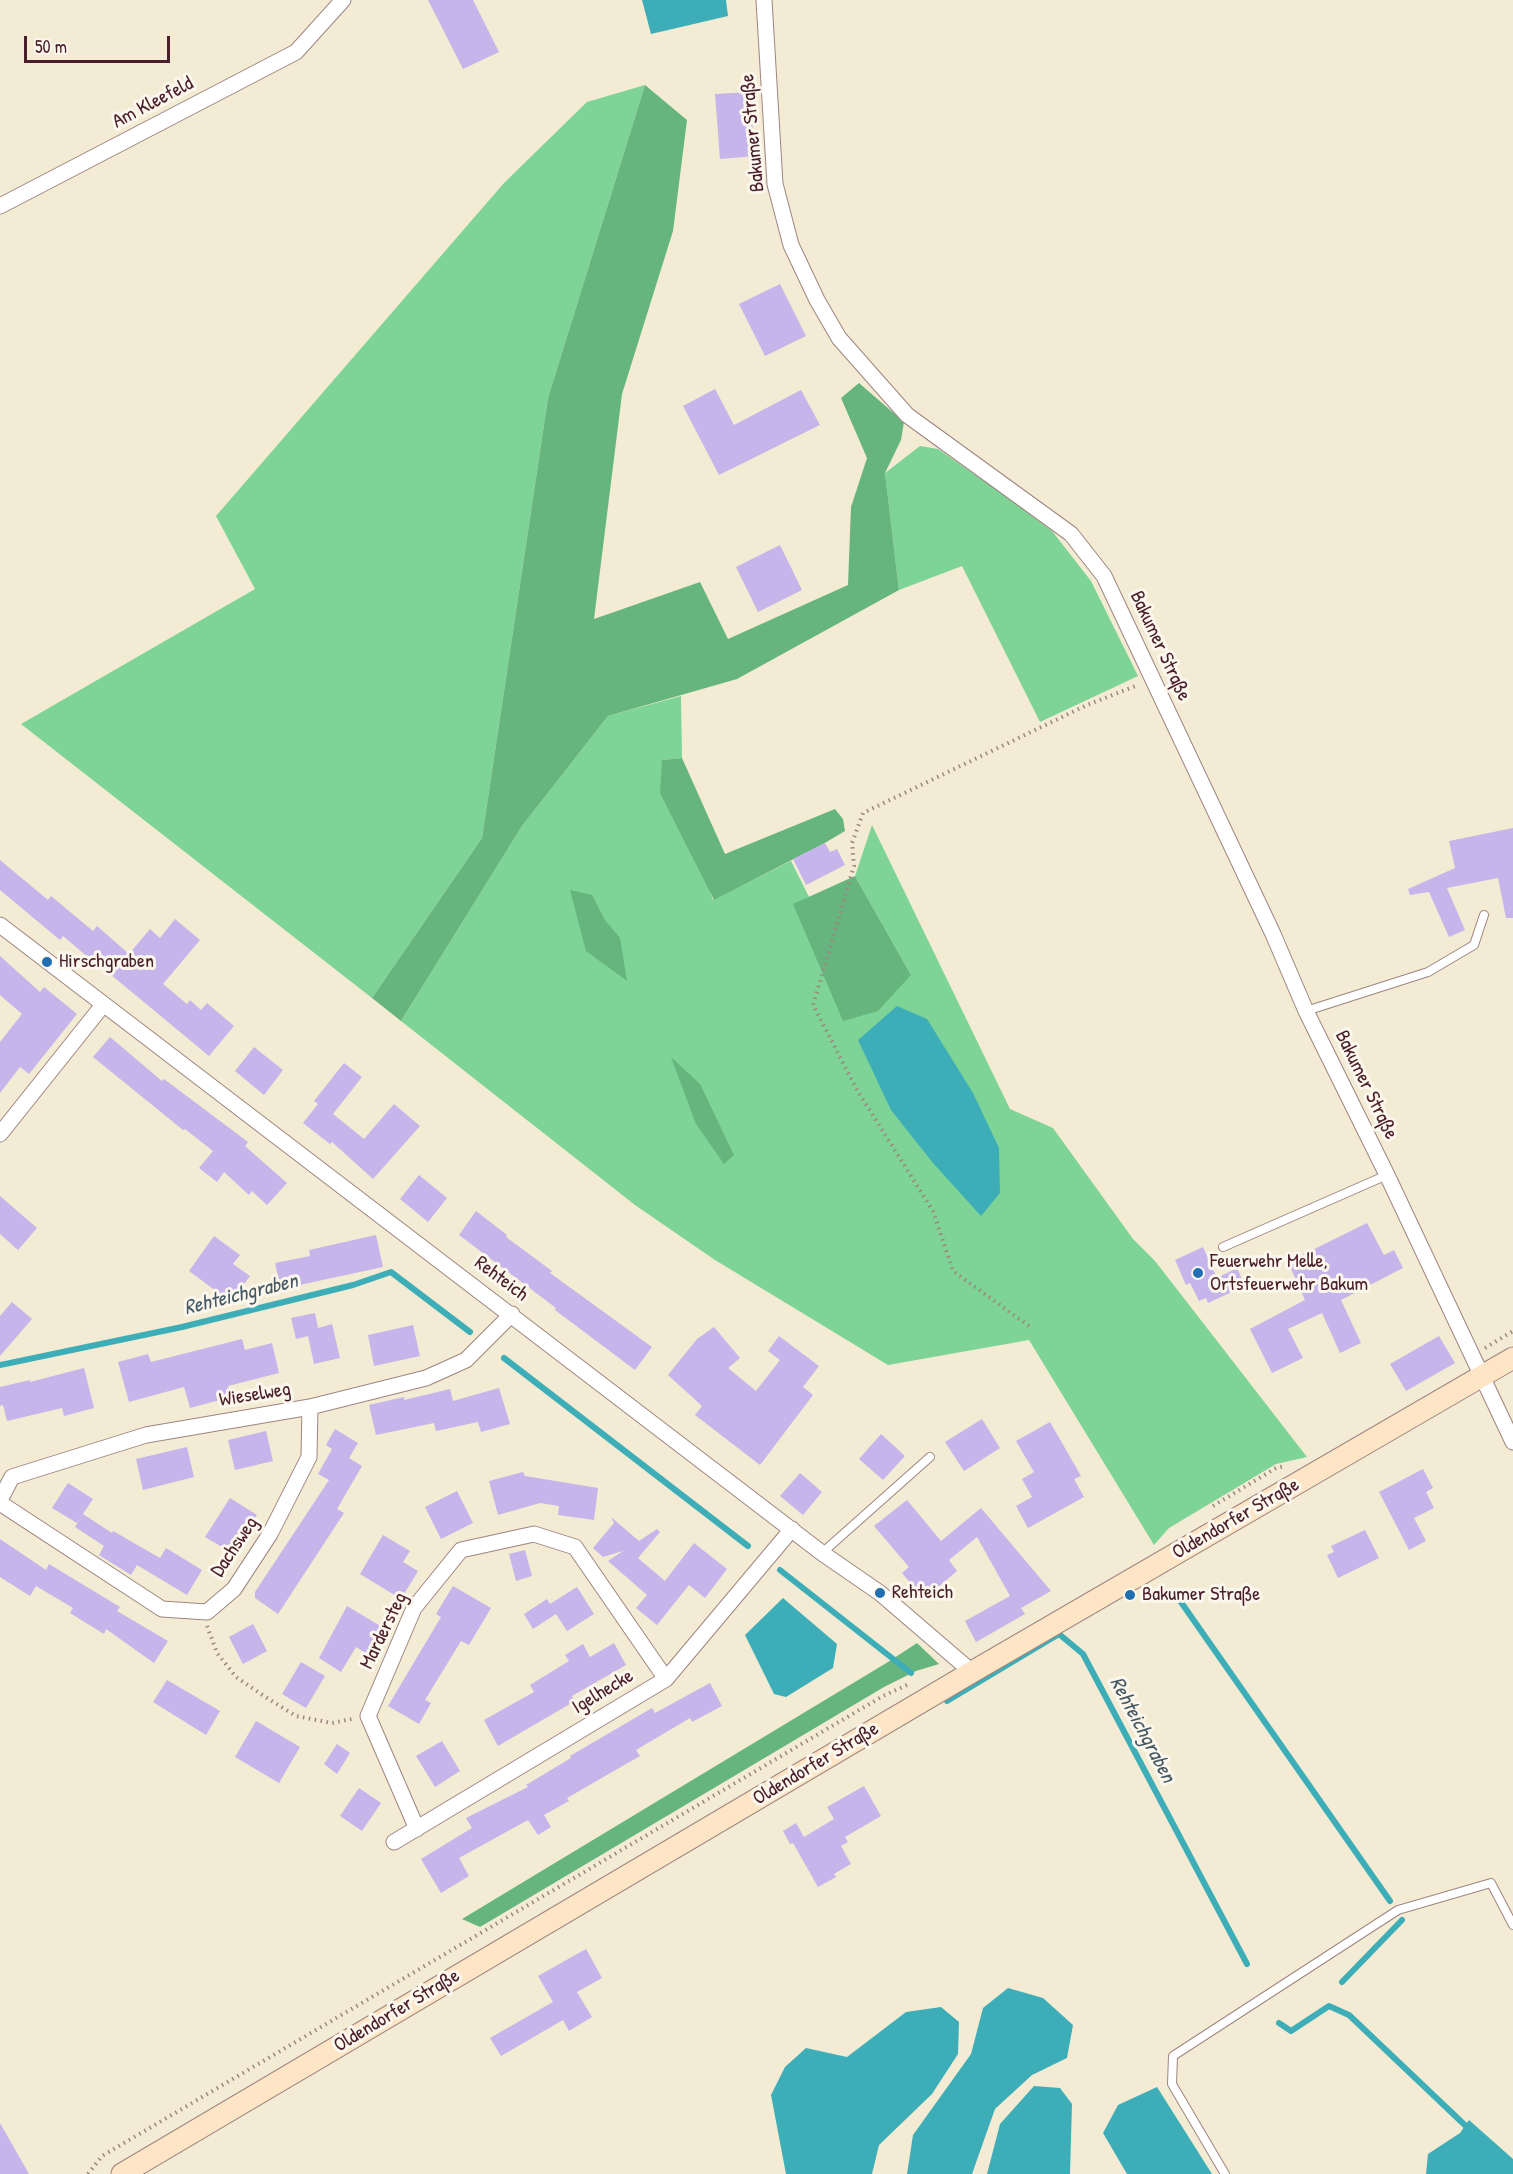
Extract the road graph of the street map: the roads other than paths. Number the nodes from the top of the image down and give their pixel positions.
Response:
1 (343, 0) edge
2 (764, 0) edge
3 (0, 206) edge
4 (1484, 915) dead end
5 (0, 926) edge
6 (103, 1005) junction
7 (1306, 1011) junction
8 (0, 1134) edge
9 (1387, 1175) junction
10 (1223, 1246) dead end
11 (512, 1314) junction
12 (1513, 1358) edge
13 (1482, 1376) junction
14 (310, 1407) junction
15 (1513, 1442) edge
16 (930, 1457) dead end
17 (0, 1502) edge
18 (792, 1529) junction
19 (822, 1552) junction
20 (972, 1672) junction
21 (666, 1679) junction
22 (417, 1829) junction
23 (394, 1842) dead end
24 (1513, 1925) edge
25 (122, 2174) edge
26 (1225, 2174) edge

1 - 3 street, Am Kleefeld
2 - 7 street, Bakumer Straße
4 - 7 lane
5 - 6 street, Rehteich
6 - 8 street
6 - 11 street, Rehteich
7 - 9 street, Bakumer Straße
9 - 10 lane
9 - 13 street, Bakumer Straße
11 - 14 street, Wieselweg
11 - 18 street, Rehteich
12 - 13 main road, Oldendorfer Straße
13 - 15 street, Bakumer Straße
13 - 20 main road, Oldendorfer Straße
14 - 17 street, Wieselweg
14 - 17 street, Dachsweg
16 - 19 lane
18 - 19 street, Rehteich
18 - 21 street, Igelhecke
19 - 20 street, Rehteich
20 - 25 main road, Oldendorfer Straße
21 - 22 street, Igelhecke
21 - 22 street, Mardersteg
22 - 23 street, Igelhecke
24 - 26 lane

